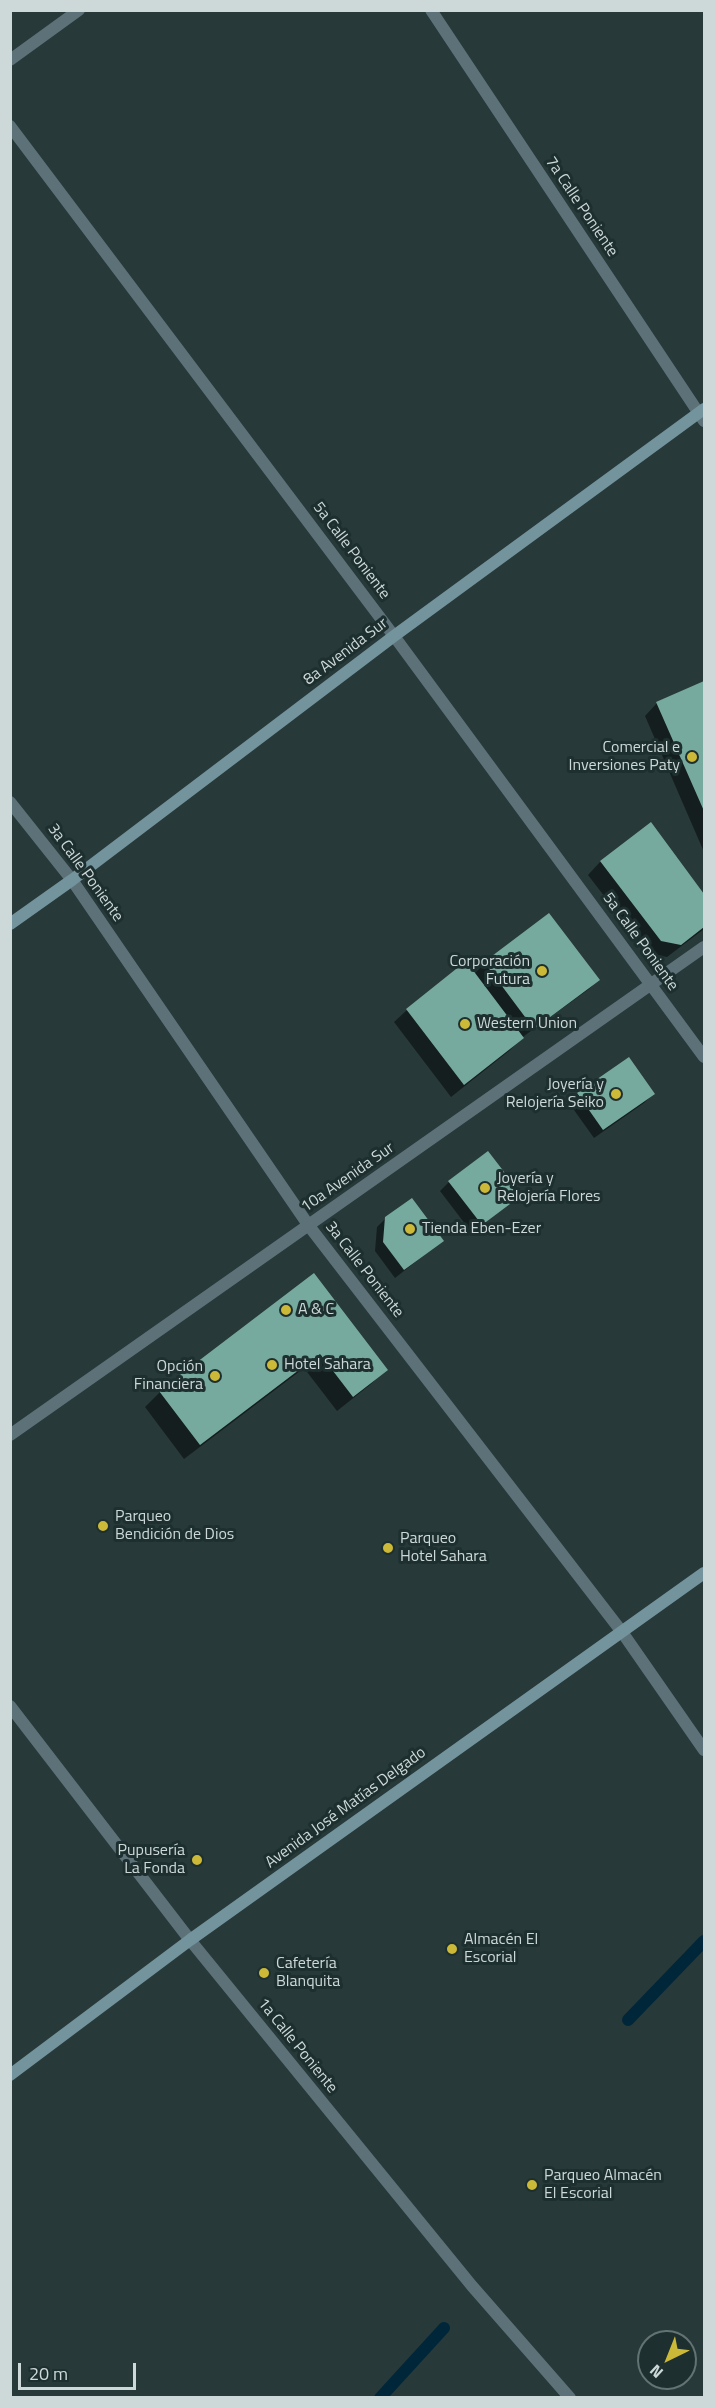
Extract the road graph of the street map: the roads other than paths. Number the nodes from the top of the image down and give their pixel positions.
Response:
1 (79, 10) edge
2 (430, 10) edge
3 (10, 60) edge
4 (10, 126) edge
5 (703, 414) edge
6 (394, 636) junction
7 (10, 802) edge
8 (72, 880) junction
9 (10, 924) edge
10 (705, 947) edge
11 (650, 984) junction
12 (705, 1057) edge
13 (309, 1226) junction
14 (10, 1435) edge
15 (705, 1573) edge
16 (622, 1632) junction
17 (10, 1706) edge
18 (705, 1750) edge
19 (190, 1940) junction
20 (10, 2075) edge
21 (570, 2397) edge

1 - 3 street
2 - 5 street, 7a Calle Poniente
4 - 6 street, 5a Calle Poniente
5 - 6 street, 8a Avenida Sur
6 - 8 street, 8a Avenida Sur
6 - 11 street, 5a Calle Poniente
7 - 8 street, 3a Calle Poniente
8 - 9 street, 8a Avenida Sur
8 - 13 street, 3a Calle Poniente
10 - 11 street, 10a Avenida Sur
11 - 12 street, 5a Calle Poniente
11 - 13 street, 10a Avenida Sur
13 - 14 street, 10a Avenida Sur
13 - 16 street, 3a Calle Poniente
15 - 16 street, Avenida José Matías Delgado
16 - 18 street, 3a Calle Poniente
16 - 19 street, Avenida José Matías Delgado
17 - 19 street, 1a Calle Poniente
19 - 20 street, Avenida José Matías Delgado
19 - 21 street, 1a Calle Poniente

